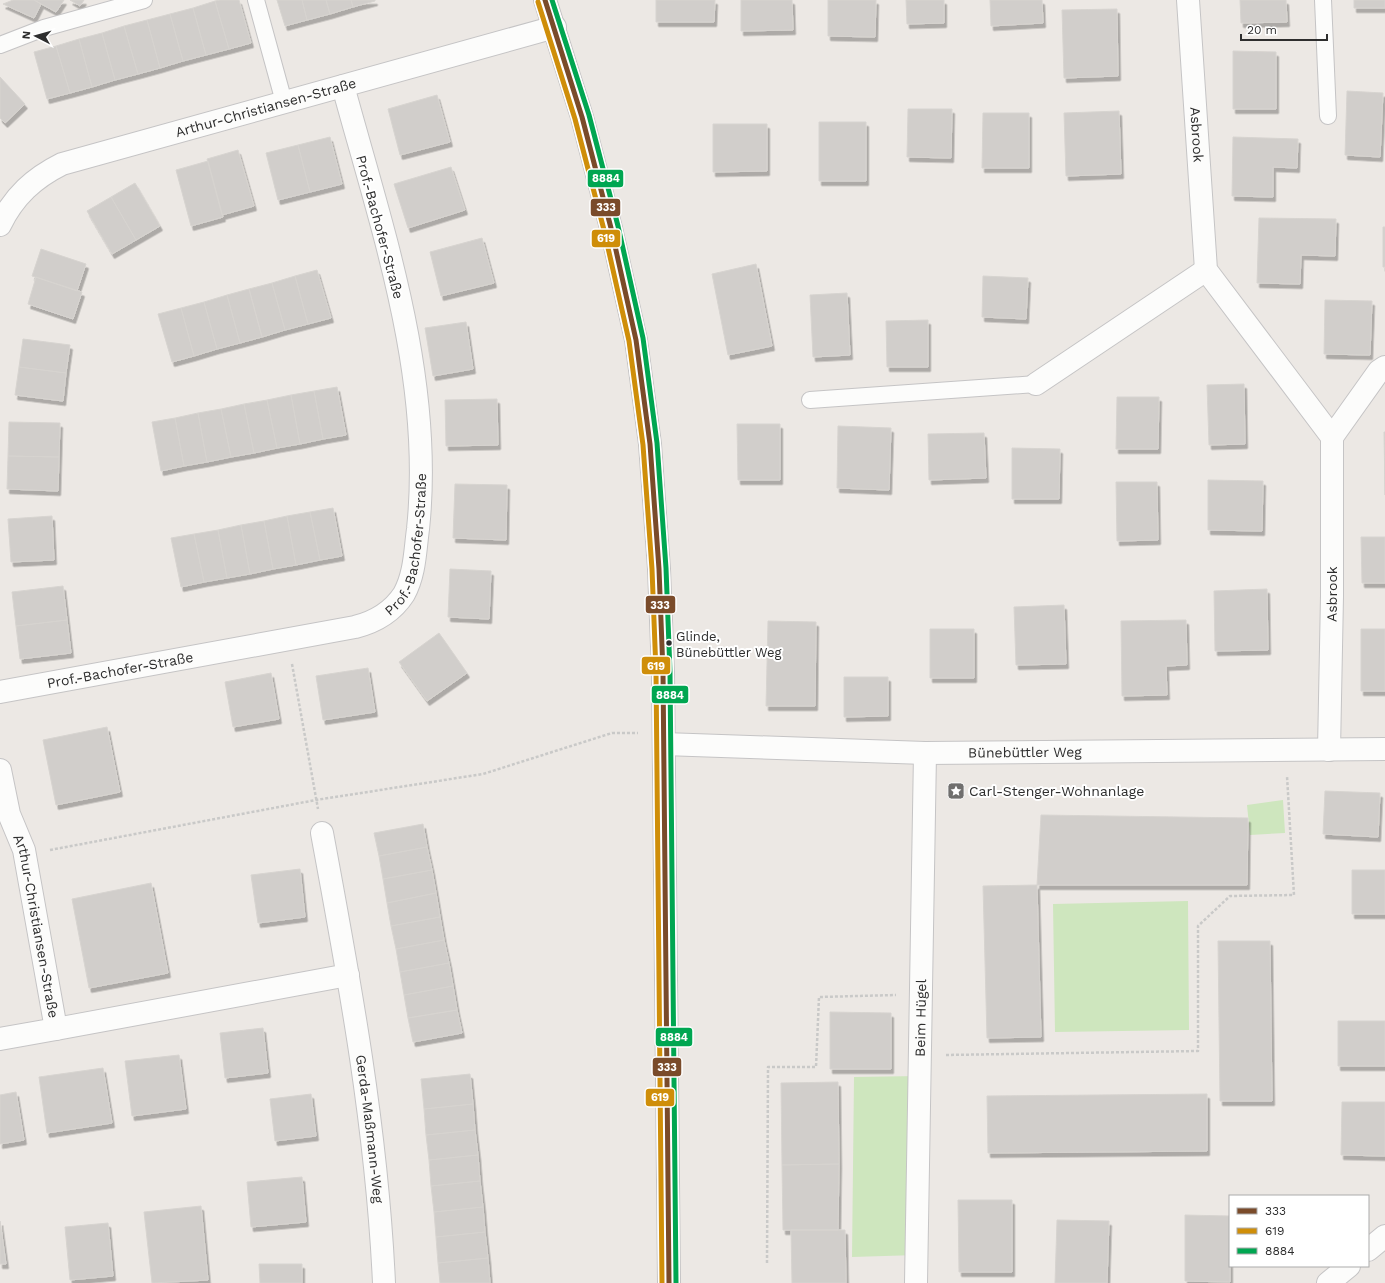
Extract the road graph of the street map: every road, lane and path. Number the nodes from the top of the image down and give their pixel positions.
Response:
1 (144, 0) edge
2 (256, 0) edge
3 (545, 0) edge
4 (1188, 0) edge
5 (1323, 0) edge
6 (555, 28) junction
7 (0, 45) edge
8 (342, 86) junction
9 (284, 102) junction
10 (1328, 116) dead end
11 (0, 225) edge
12 (1206, 270) junction
13 (1385, 367) edge
14 (1036, 384) joint
15 (810, 400) dead end
16 (1332, 438) junction
17 (287, 639) junction
18 (0, 692) edge
19 (664, 738) junction
20 (1385, 749) edge
21 (1329, 750) junction
22 (1286, 751) junction
23 (925, 753) junction
24 (0, 770) edge
25 (316, 800) junction
26 (7, 825) edge
27 (322, 833) joint
28 (24, 854) junction
29 (348, 975) junction
30 (920, 994) junction
31 (56, 1029) junction
32 (0, 1039) edge
33 (919, 1056) junction
34 (1385, 1236) edge
35 (1369, 1249) edge
36 (767, 1263) dead end
37 (1348, 1267) edge
38 (384, 1283) edge
39 (669, 1283) edge
40 (916, 1283) edge
41 (1328, 1283) edge

1 - 7 lane
2 - 9 lane
3 - 6 street
4 - 12 street, Asbrook
5 - 10 lane
6 - 8 street, Arthur-Christiansen-Straße
6 - 19 street
8 - 9 street, Arthur-Christiansen-Straße
8 - 17 street, Prof.-Bachofer-Straße
9 - 11 street, Arthur-Christiansen-Straße
12 - 14 street
12 - 16 street
13 - 16 street
14 - 15 lane
16 - 21 street, Asbrook
17 - 18 street, Prof.-Bachofer-Straße
17 - 25 path
19 - 23 street, Bünebüttler Weg
19 - 25 path
19 - 39 street
20 - 21 street, Bünebüttler Weg
21 - 22 street, Bünebüttler Weg
22 - 23 street, Bünebüttler Weg
22 - 33 path
23 - 30 street, Beim Hügel
24 - 26 street, Arthur-Christiansen-Straße
25 - 27 path
25 - 28 path
26 - 28 street, Arthur-Christiansen-Straße
27 - 29 street, Gerda-Maßmann-Weg
28 - 31 street, Arthur-Christiansen-Straße
29 - 31 street
29 - 38 street, Gerda-Maßmann-Weg
30 - 33 street, Beim Hügel
30 - 36 path
31 - 32 street, Arthur-Christiansen-Straße
33 - 40 street, Beim Hügel
34 - 35 street
37 - 41 street

